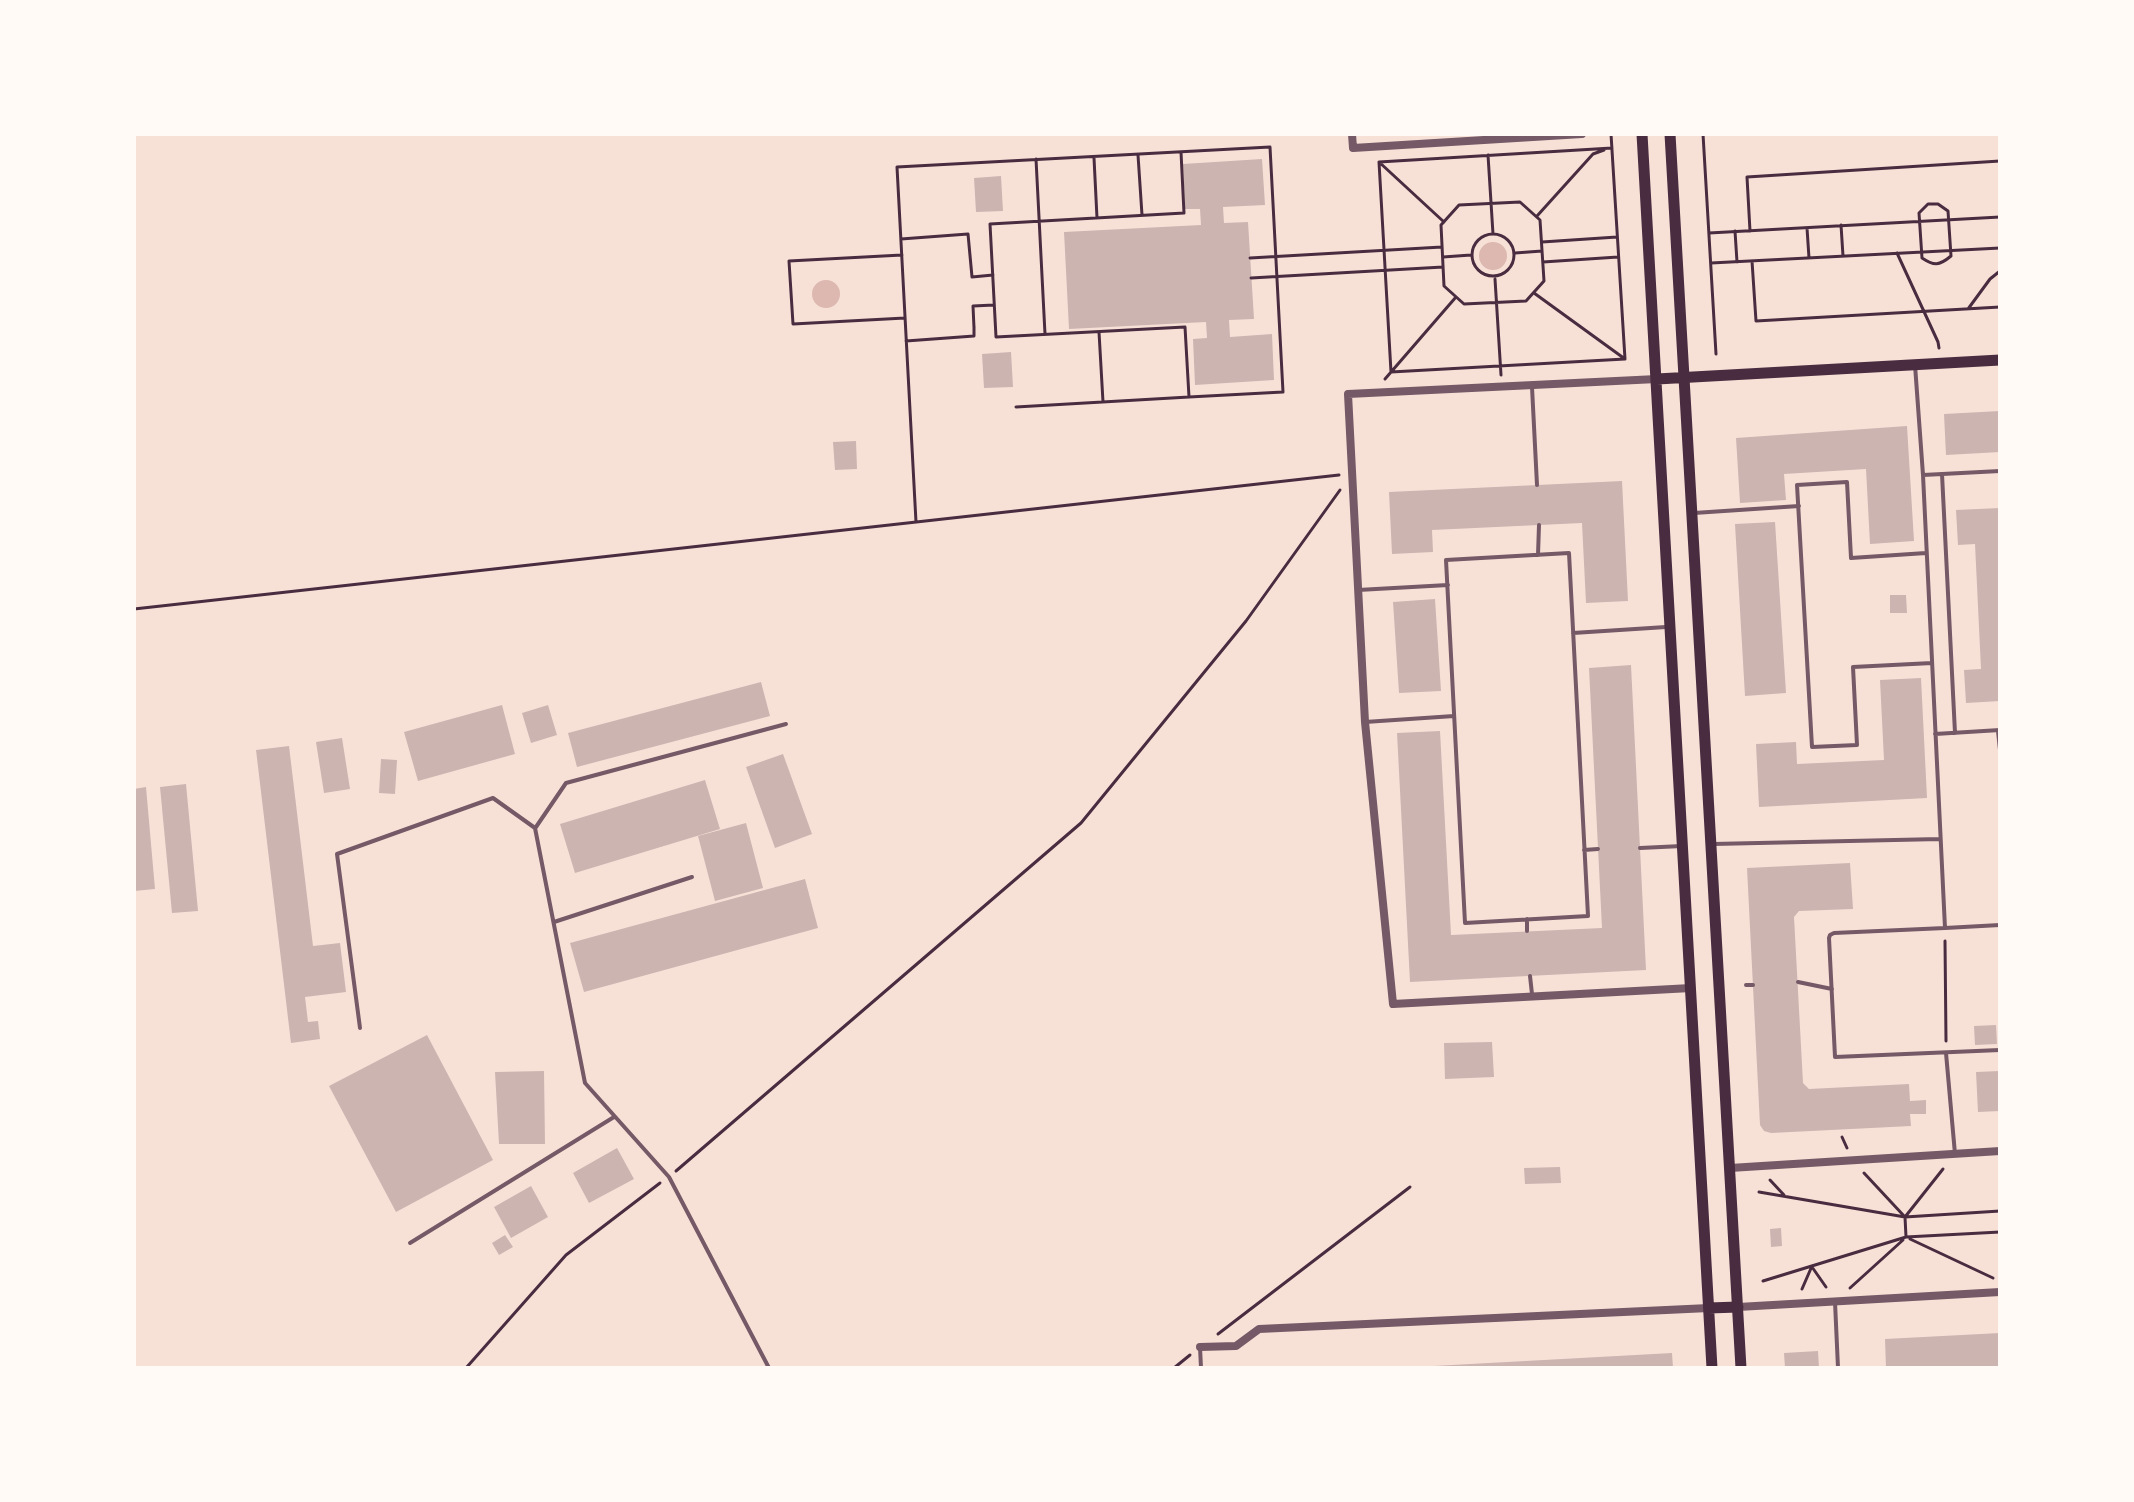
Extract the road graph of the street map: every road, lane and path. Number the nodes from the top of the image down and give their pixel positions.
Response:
1 (1352, 134) edge
2 (1582, 134) edge
3 (1611, 134) edge
4 (1642, 134) edge
5 (1670, 134) edge
6 (1703, 134) edge
7 (1612, 148) junction
8 (1181, 152) junction
9 (1138, 154) junction
10 (1488, 155) junction
11 (1093, 157) junction
12 (1036, 159) junction
13 (2000, 161) edge
14 (1379, 162) junction
15 (1491, 203) junction
16 (1142, 215) junction
17 (1537, 216) junction
18 (2000, 217) edge
19 (1097, 218) junction
20 (1948, 220) junction
21 (1039, 221) junction
22 (1919, 221) junction
23 (1444, 222) junction
24 (1841, 225) junction
25 (1807, 228) junction
26 (1735, 231) junction
27 (1750, 231) junction
28 (1709, 233) junction
29 (1493, 234) junction
30 (1617, 237) junction
31 (901, 239) junction
32 (1542, 242) junction
33 (1442, 247) junction
34 (2000, 248) edge
35 (1384, 250) junction
36 (1950, 250) junction
37 (1542, 251) junction
38 (1921, 252) junction
39 (1515, 253) junction
40 (1897, 253) junction
41 (902, 255) junction
42 (1471, 255) junction
43 (1276, 256) junction
44 (1843, 256) junction
45 (1443, 257) junction
46 (1618, 257) junction
47 (1250, 258) dead end
48 (1809, 258) junction
49 (1752, 261) junction
50 (1543, 262) junction
51 (1737, 262) junction
52 (1711, 263) junction
53 (1443, 267) junction
54 (1385, 270) junction
55 (2000, 271) edge
56 (993, 275) junction
57 (1277, 276) junction
58 (1495, 277) junction
59 (1251, 278) dead end
60 (1534, 293) junction
61 (1456, 297) junction
62 (1497, 302) junction
63 (994, 305) junction
64 (2000, 307) edge
65 (1968, 309) junction
66 (1925, 311) junction
67 (905, 318) junction
68 (1099, 332) junction
69 (1045, 334) junction
70 (906, 341) junction
71 (1716, 354) dead end
72 (1625, 359) junction
73 (2000, 360) edge
74 (1940, 363) junction
75 (1915, 364) junction
76 (1501, 366) junction
77 (1391, 372) junction
78 (1684, 378) junction
79 (1657, 379) junction
80 (1532, 385) junction
81 (1502, 387) junction
82 (1189, 397) junction
83 (1103, 402) junction
84 (1016, 407) dead end
85 (2000, 471) edge
86 (1352, 474) junction
87 (1942, 474) junction
88 (1923, 475) junction
89 (1537, 485) dead end
90 (1799, 506) junction
91 (1692, 513) junction
92 (916, 522) junction
93 (1539, 525) dead end
94 (1927, 553) junction
95 (1538, 555) junction
96 (1448, 585) junction
97 (1357, 590) junction
98 (134, 609) edge
99 (1671, 627) junction
100 (1573, 633) junction
101 (1932, 663) junction
102 (1454, 716) junction
103 (1365, 722) junction
104 (786, 724) dead end
105 (1999, 730) edge
106 (1955, 733) junction
107 (1935, 734) junction
108 (2000, 750) edge
109 (535, 828) junction
110 (1940, 839) junction
111 (1711, 844) junction
112 (1683, 846) junction
113 (1640, 848) dead end
114 (1598, 849) dead end
115 (1584, 850) junction
116 (692, 877) dead end
117 (1527, 919) junction
118 (553, 922) junction
119 (2000, 925) edge
120 (1945, 928) junction
121 (1527, 931) dead end
122 (1530, 976) dead end
123 (1798, 982) dead end
124 (1746, 985) dead end
125 (1753, 985) dead end
126 (1691, 988) junction
127 (1832, 989) junction
128 (1532, 997) junction
129 (360, 1028) dead end
130 (2000, 1050) edge
131 (1946, 1053) junction
132 (614, 1117) junction
133 (2000, 1151) edge
134 (1955, 1154) junction
135 (1852, 1160) junction
136 (1730, 1168) junction
137 (669, 1177) junction
138 (1410, 1187) dead end
139 (1759, 1192) dead end
140 (2000, 1211) edge
141 (1905, 1217) junction
142 (2000, 1232) edge
143 (1906, 1237) junction
144 (410, 1243) dead end
145 (1812, 1266) junction
146 (1763, 1281) dead end
147 (2000, 1281) edge
148 (2000, 1292) edge
149 (1835, 1301) junction
150 (1796, 1303) junction
151 (1738, 1307) junction
152 (1709, 1308) junction
153 (1200, 1347) junction
154 (466, 1368) edge
155 (769, 1368) edge
156 (1174, 1368) edge
157 (1201, 1368) edge
158 (1712, 1368) edge
159 (1741, 1368) edge
160 (1838, 1368) edge

1 - 2 street
3 - 7 path
4 - 79 main road
5 - 78 main road
6 - 28 path
7 - 10 path
7 - 17 path
7 - 30 path
8 - 9 path
8 - 16 path
8 - 43 path
9 - 11 path
9 - 16 path
10 - 14 path
10 - 15 path
11 - 12 path
11 - 19 path
12 - 21 path
12 - 31 path
13 - 27 path
14 - 23 path
14 - 35 path
15 - 17 path
15 - 23 path
15 - 29 path
16 - 19 path
17 - 32 path
18 - 20 path
19 - 21 path
20 - 22 path
20 - 22 path
20 - 36 path
21 - 56 path
21 - 69 path
22 - 24 path
22 - 38 path
23 - 33 path
24 - 25 path
24 - 44 path
25 - 27 path
25 - 48 path
26 - 27 path
26 - 28 path
26 - 51 path
28 - 52 path
29 - 39 path
29 - 42 path
30 - 32 path
30 - 46 path
31 - 41 path
31 - 56 path
32 - 37 path
33 - 35 path
33 - 45 path
34 - 36 path
35 - 43 path
35 - 54 path
36 - 38 path
36 - 38 path
37 - 39 path
37 - 50 path
38 - 40 path
39 - 58 path
40 - 44 path
40 - 66 path
41 - 67 path
41 - 67 path
42 - 45 path
42 - 58 path
43 - 47 path
43 - 57 path
44 - 48 path
45 - 53 path
46 - 50 path
46 - 72 path
48 - 49 path
49 - 51 path
49 - 66 path
50 - 60 path
51 - 52 path
52 - 71 path
53 - 54 path
53 - 61 path
54 - 57 path
54 - 77 path
55 - 65 path
56 - 63 path
57 - 59 path
57 - 82 path
58 - 62 path
60 - 62 path
60 - 72 path
61 - 62 path
61 - 77 path
62 - 76 path
63 - 69 path
63 - 70 path
64 - 65 path
65 - 66 path
66 - 74 path
67 - 70 path
68 - 69 path
68 - 82 path
68 - 83 path
70 - 92 path
72 - 76 path
73 - 74 main road
74 - 75 main road
75 - 78 main road
75 - 88 lane
76 - 77 path
76 - 81 path
78 - 79 main road
78 - 91 main road
79 - 80 street
79 - 99 main road
80 - 81 street
80 - 89 lane
81 - 86 street
82 - 83 path
83 - 84 path
85 - 87 lane
86 - 92 path
86 - 97 street
86 - 137 path
87 - 88 lane
87 - 106 lane
88 - 94 lane
90 - 91 lane
90 - 94 lane
90 - 101 lane
91 - 111 main road
92 - 98 path
93 - 95 lane
94 - 101 lane
95 - 96 lane
95 - 100 lane
96 - 97 lane
96 - 102 lane
97 - 103 street
99 - 100 lane
99 - 112 main road
100 - 115 lane
101 - 107 lane
102 - 103 lane
102 - 117 lane
103 - 128 street
104 - 109 lane
105 - 106 lane
105 - 108 lane
106 - 107 lane
107 - 110 lane
109 - 118 lane
109 - 129 lane
110 - 111 lane
110 - 120 lane
111 - 136 main road
112 - 113 lane
112 - 126 main road
114 - 115 lane
115 - 117 lane
116 - 118 lane
117 - 121 lane
118 - 132 lane
119 - 120 lane
120 - 127 lane
120 - 131 path
122 - 128 lane
123 - 127 lane
124 - 125 lane
126 - 128 street
126 - 152 main road
127 - 131 lane
130 - 131 lane
131 - 134 lane
132 - 137 lane
132 - 144 lane
133 - 134 street
134 - 135 street
134 - 141 path
135 - 136 street
135 - 141 path
136 - 151 main road
137 - 154 path
137 - 155 lane
138 - 153 path
139 - 141 path
140 - 141 path
141 - 143 path
142 - 143 path
143 - 145 path
143 - 147 path
143 - 149 path
145 - 146 path
145 - 149 path
145 - 150 path
148 - 149 street
149 - 150 street
149 - 160 lane
150 - 151 street
151 - 152 main road
151 - 159 main road
152 - 153 street
152 - 158 main road
153 - 156 path
153 - 157 lane

